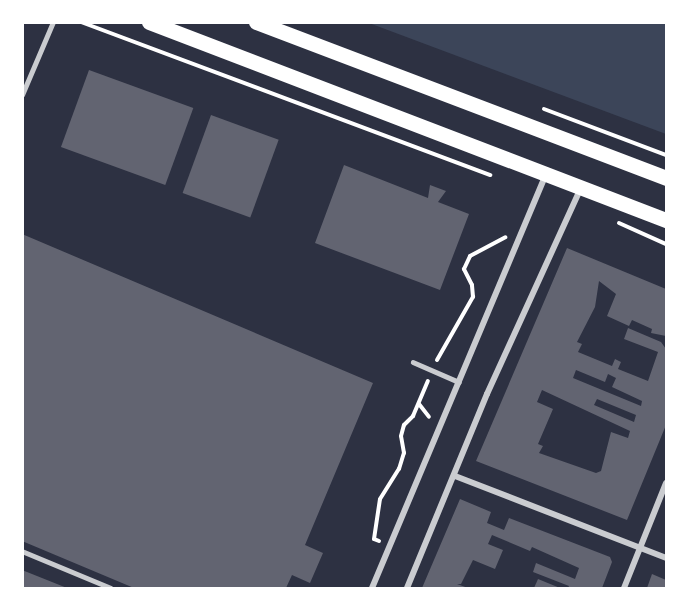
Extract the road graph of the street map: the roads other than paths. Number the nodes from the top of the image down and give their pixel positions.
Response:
1 (53, 22) edge
2 (149, 22) edge
3 (256, 22) edge
4 (22, 95) edge
5 (547, 172) junction
6 (666, 178) edge
7 (582, 187) junction
8 (666, 220) edge
9 (413, 363) dead end
10 (459, 382) junction
11 (455, 476) junction
12 (666, 483) edge
13 (640, 548) junction
14 (22, 551) edge
15 (666, 558) edge
16 (111, 588) edge
17 (372, 588) edge
18 (407, 588) edge
19 (624, 588) edge

1 - 4 lane
2 - 5 main road
3 - 6 main road
5 - 7 main road
5 - 10 street
7 - 8 main road
7 - 11 street
9 - 10 lane
10 - 17 street
11 - 13 street
11 - 18 street
12 - 13 street
13 - 15 street
13 - 19 street
14 - 16 lane

